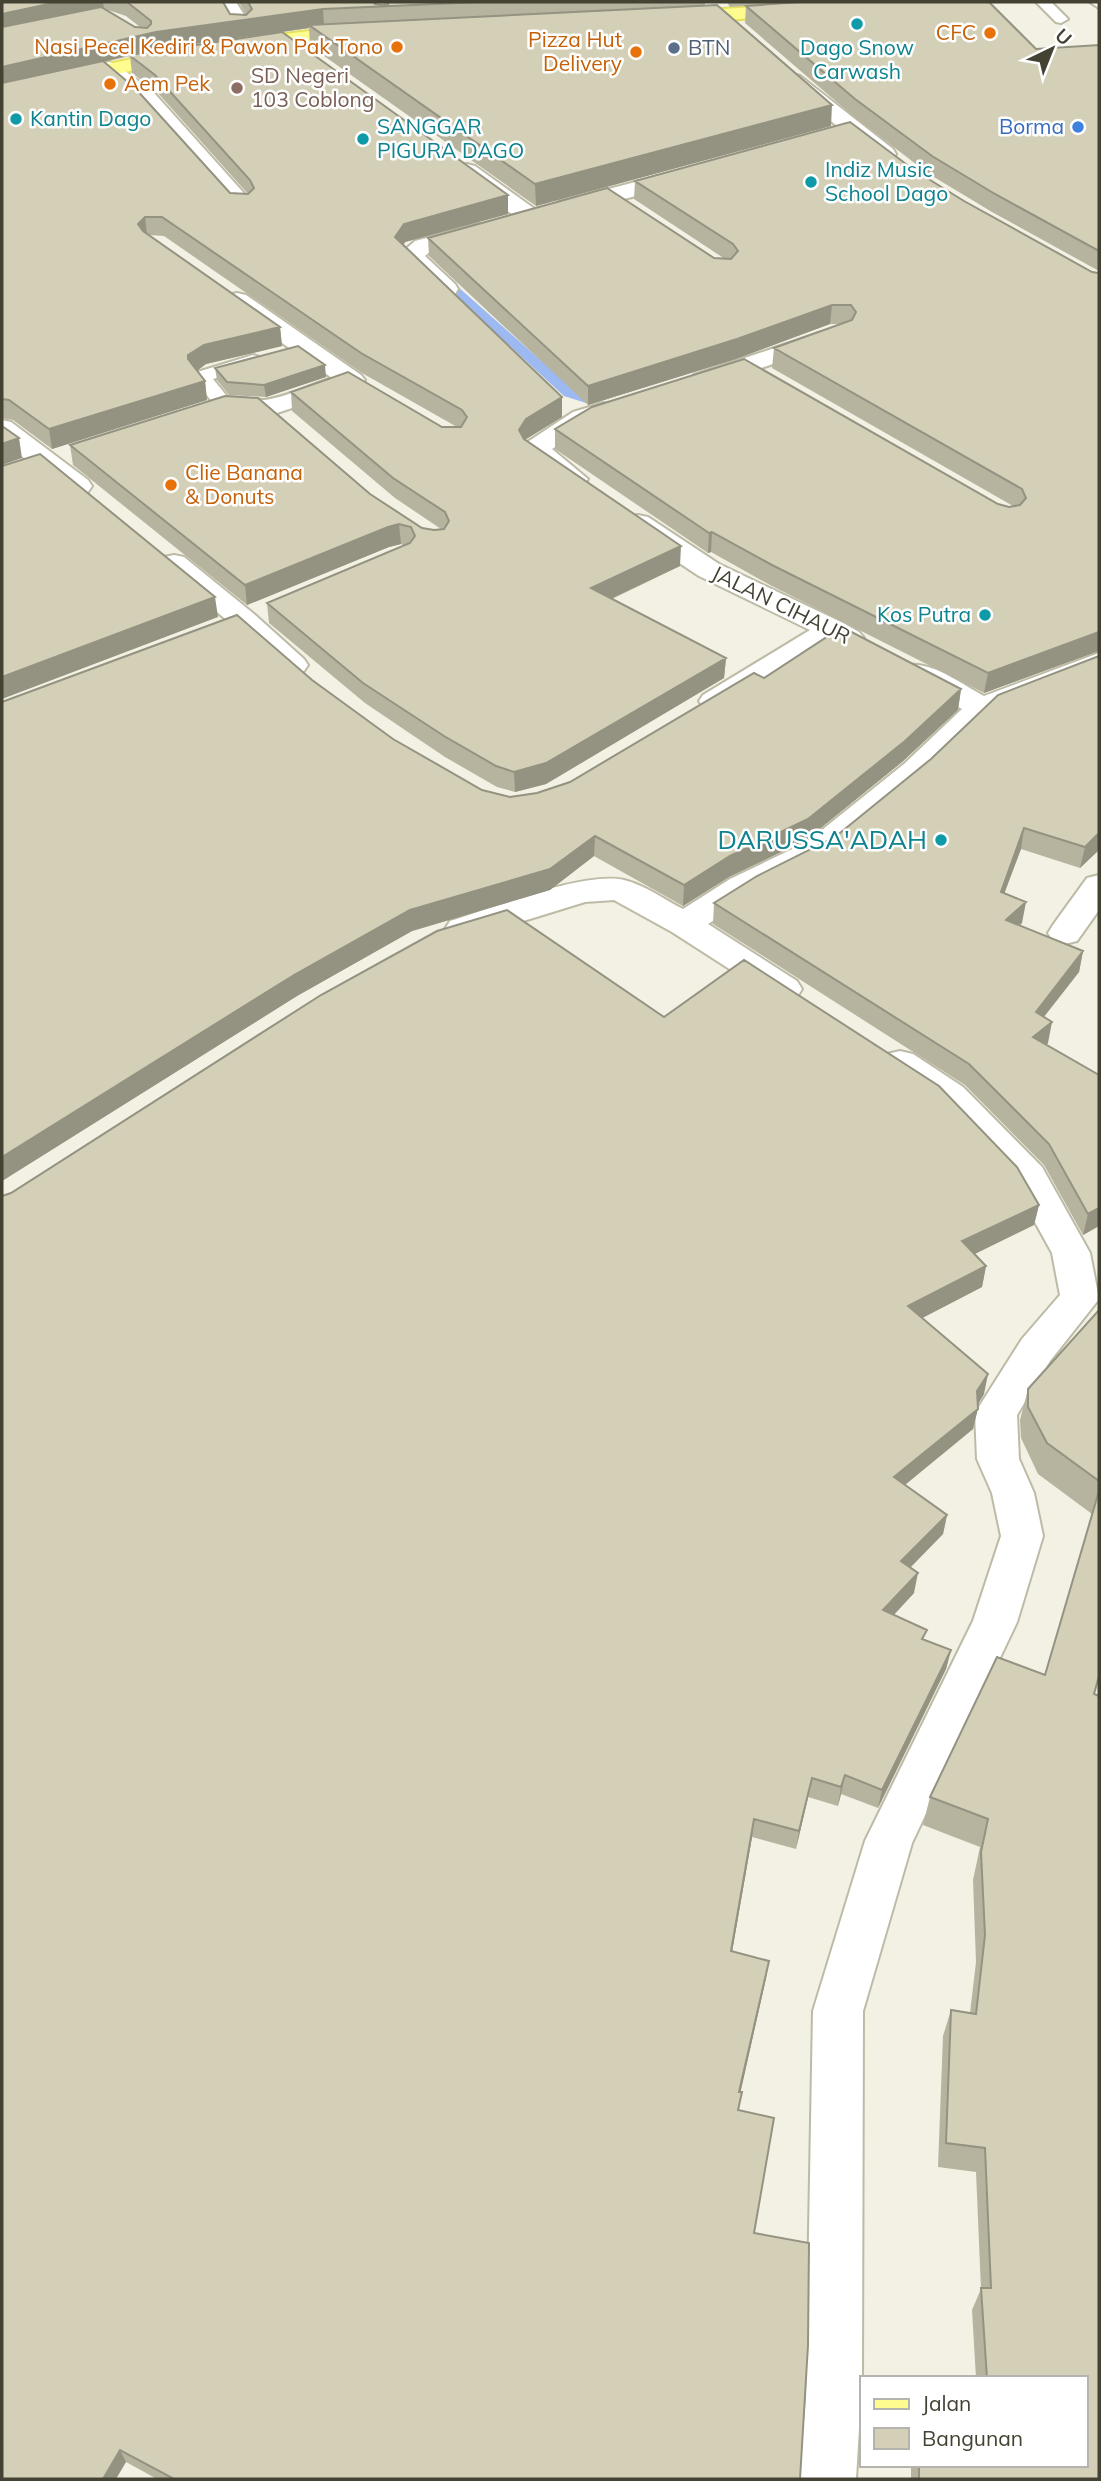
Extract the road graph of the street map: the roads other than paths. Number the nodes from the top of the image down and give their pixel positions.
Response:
1 (226, 2) edge
2 (1043, 2) edge
3 (718, 9) edge
4 (814, 9) edge
5 (1061, 19) dead end
6 (656, 20) edge
7 (241, 26) junction
8 (742, 35) edge
9 (144, 40) edge
10 (285, 40) junction
11 (197, 52) edge
12 (307, 56) edge
13 (159, 58) junction
14 (773, 62) edge
15 (110, 68) junction
16 (2, 93) edge
17 (853, 130) junction
18 (828, 136) edge
19 (452, 160) edge
20 (899, 165) edge
21 (712, 168) edge
22 (610, 196) junction
23 (242, 205) edge
24 (632, 211) edge
25 (531, 217) junction
26 (219, 288) edge
27 (461, 303) edge
28 (840, 332) edge
29 (306, 348) junction
30 (746, 366) junction
31 (770, 380) edge
32 (683, 386) edge
33 (632, 402) edge
34 (225, 405) junction
35 (200, 413) edge
36 (2, 428) edge
37 (62, 458) junction
38 (14, 473) edge
39 (104, 506) edge
40 (158, 550) edge
41 (833, 629) junction
42 (1099, 662) edge
43 (313, 683) edge
44 (982, 707) junction
45 (689, 715) edge
46 (1099, 886) edge
47 (684, 924) junction
48 (1066, 933) dead end
49 (438, 937) edge
50 (823, 1014) edge
51 (869, 1044) edge
52 (827, 2479) edge

1 - 7 street
2 - 5 lane
3 - 4 main road
3 - 6 main road
3 - 8 street
7 - 10 main road
7 - 10 main road
9 - 13 main road
10 - 12 street
11 - 13 main road
13 - 15 main road
14 - 17 street
15 - 16 main road
15 - 23 street
17 - 18 street
17 - 20 street
19 - 25 street
21 - 22 street
22 - 24 street
22 - 25 street
25 - 27 street
26 - 29 street
28 - 30 street
29 - 34 lane
29 - 34 street
30 - 31 street
30 - 32 street
33 - 41 street, JALAN CIHAUR
34 - 35 street
36 - 37 street
37 - 38 street
37 - 39 street
40 - 43 street
41 - 44 street, JALAN CIHAUR
41 - 45 street
42 - 44 street
44 - 47 street
46 - 48 street
47 - 49 street
47 - 50 street
51 - 52 street

